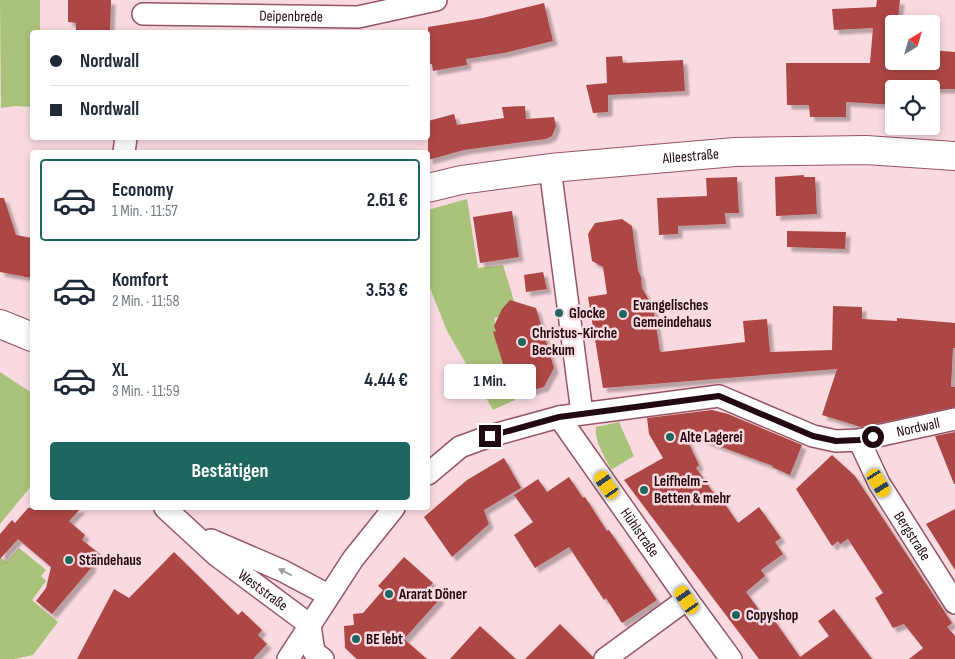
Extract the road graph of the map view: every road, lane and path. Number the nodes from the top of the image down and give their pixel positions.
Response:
1 (436, 0) edge
2 (142, 16) edge
3 (955, 156) edge
4 (550, 168) junction
5 (430, 188) edge
6 (0, 324) edge
7 (30, 336) edge
8 (582, 413) junction
9 (559, 417) junction
10 (955, 419) edge
11 (859, 440) junction
12 (430, 472) edge
13 (167, 510) edge
14 (392, 510) edge
15 (187, 528) junction
16 (328, 595) junction
17 (687, 600) junction
18 (955, 603) edge
19 (310, 625) junction
20 (288, 659) edge
21 (323, 659) edge
22 (604, 659) edge
23 (731, 659) edge

1 - 2 street, Deipenbrede
3 - 4 main road, Alleestraße
4 - 5 main road, Alleestraße
4 - 8 street
6 - 7 main road
8 - 9 street, Nordwall
8 - 11 street, Nordwall
9 - 12 street, Nordwall
9 - 17 street, Hühlstraße
10 - 11 street, Nordwall
11 - 18 street, Bergstraße
13 - 15 street, Weststraße
14 - 16 street
16 -> 15 street, Weststraße
15 - 19 street, Weststraße
16 - 19 street
17 - 22 street
17 - 23 street, Hühlstraße
19 - 20 street
19 - 21 street

